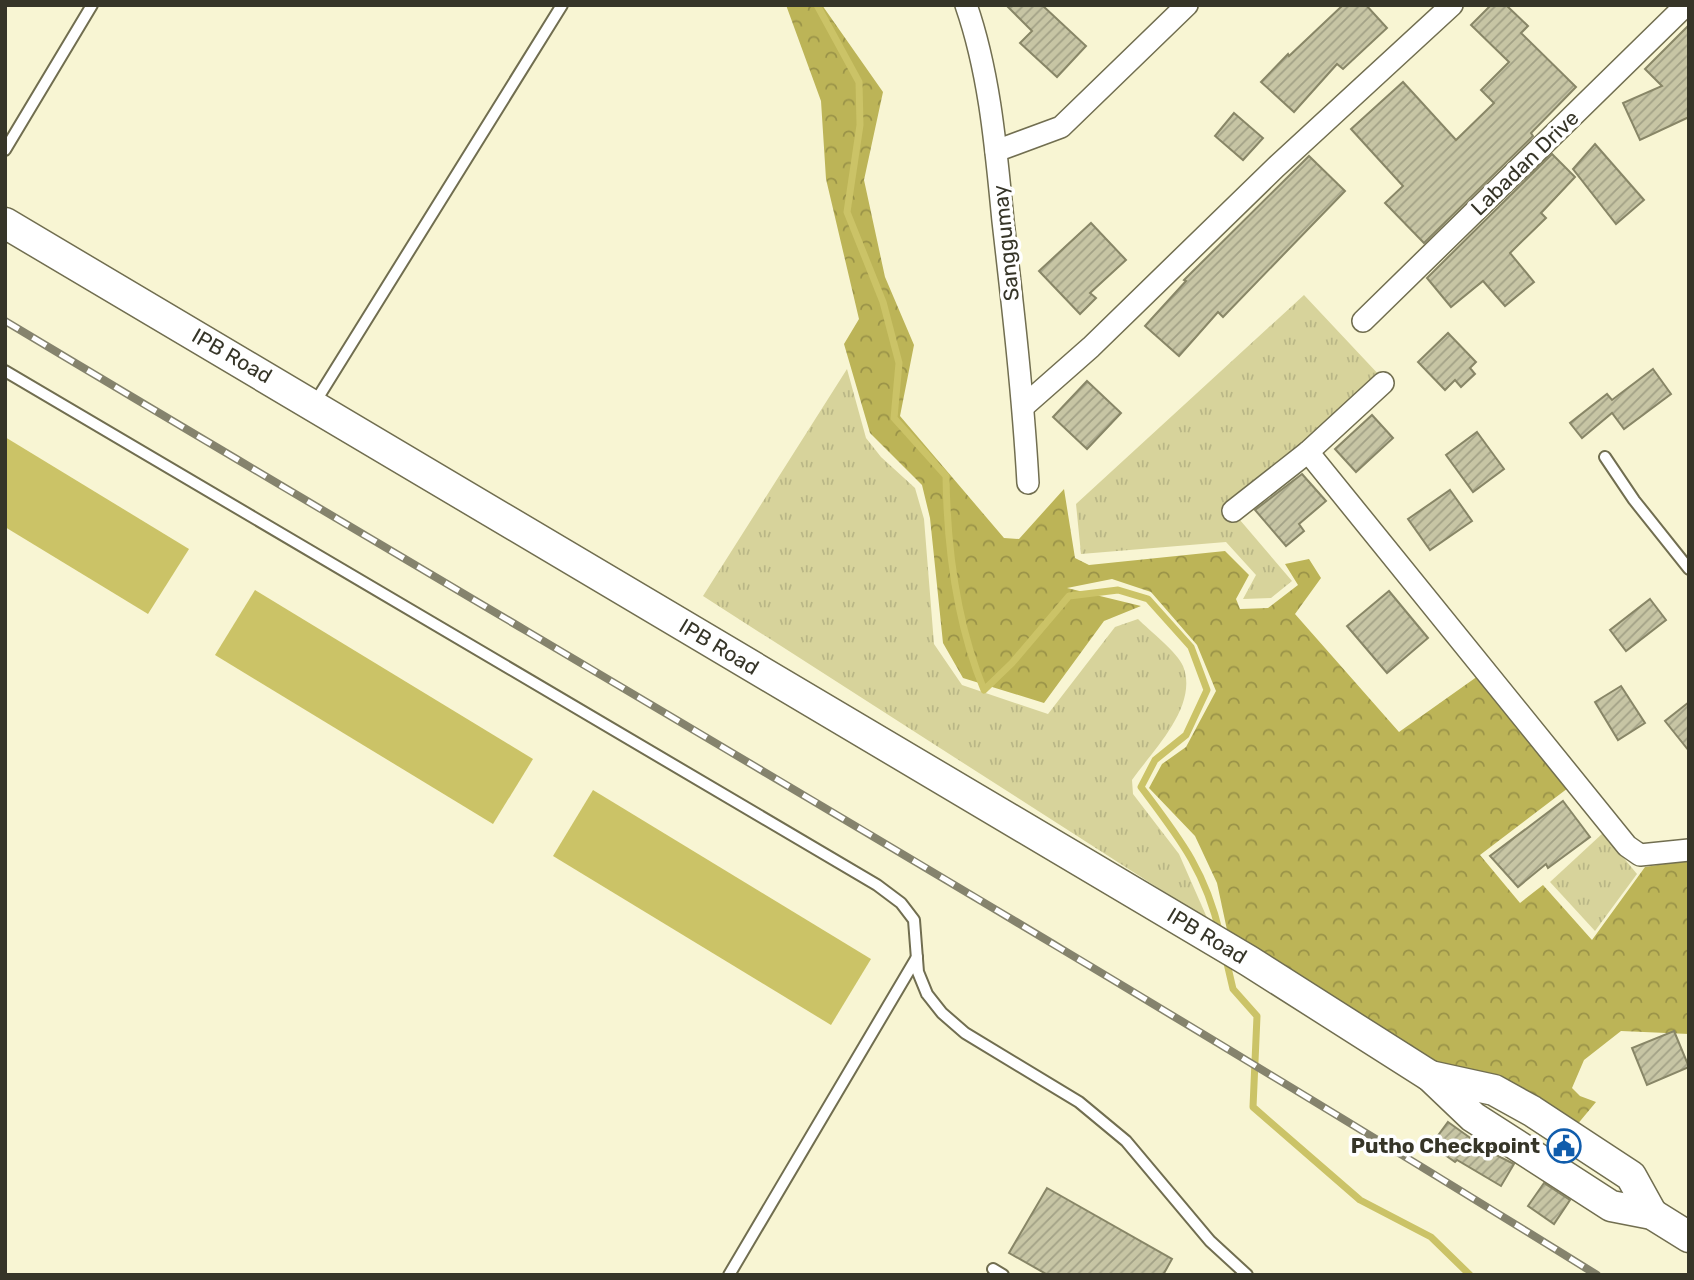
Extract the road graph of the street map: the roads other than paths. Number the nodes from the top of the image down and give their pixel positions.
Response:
1 (92, 5) edge
2 (562, 5) edge
3 (966, 5) edge
4 (1187, 5) edge
5 (1452, 5) edge
6 (1686, 5) edge
7 (5, 150) edge
8 (996, 151) junction
9 (5, 223) edge
10 (1363, 321) dead end
11 (5, 371) edge
12 (1383, 383) dead end
13 (314, 404) junction
14 (1024, 407) junction
15 (1308, 452) junction
16 (1605, 457) dead end
17 (1028, 483) dead end
18 (1233, 511) dead end
19 (1689, 569) edge
20 (1689, 850) edge
21 (917, 957) junction
22 (1689, 1237) edge
23 (992, 1269) dead end
24 (729, 1275) edge
25 (1003, 1275) edge
26 (1247, 1275) edge

1 - 7 lane
2 - 13 lane
3 - 8 street, Sanggumay
4 - 8 street
5 - 14 street
6 - 10 street, Labadan Drive
8 - 14 street, Sanggumay
9 - 13 street, IPB Road
11 - 21 lane
12 - 15 street
13 - 22 street, IPB Road
14 - 17 street, Sanggumay
15 - 18 street
15 - 20 street
16 - 19 lane
21 - 24 lane
21 - 26 lane
23 - 25 lane

